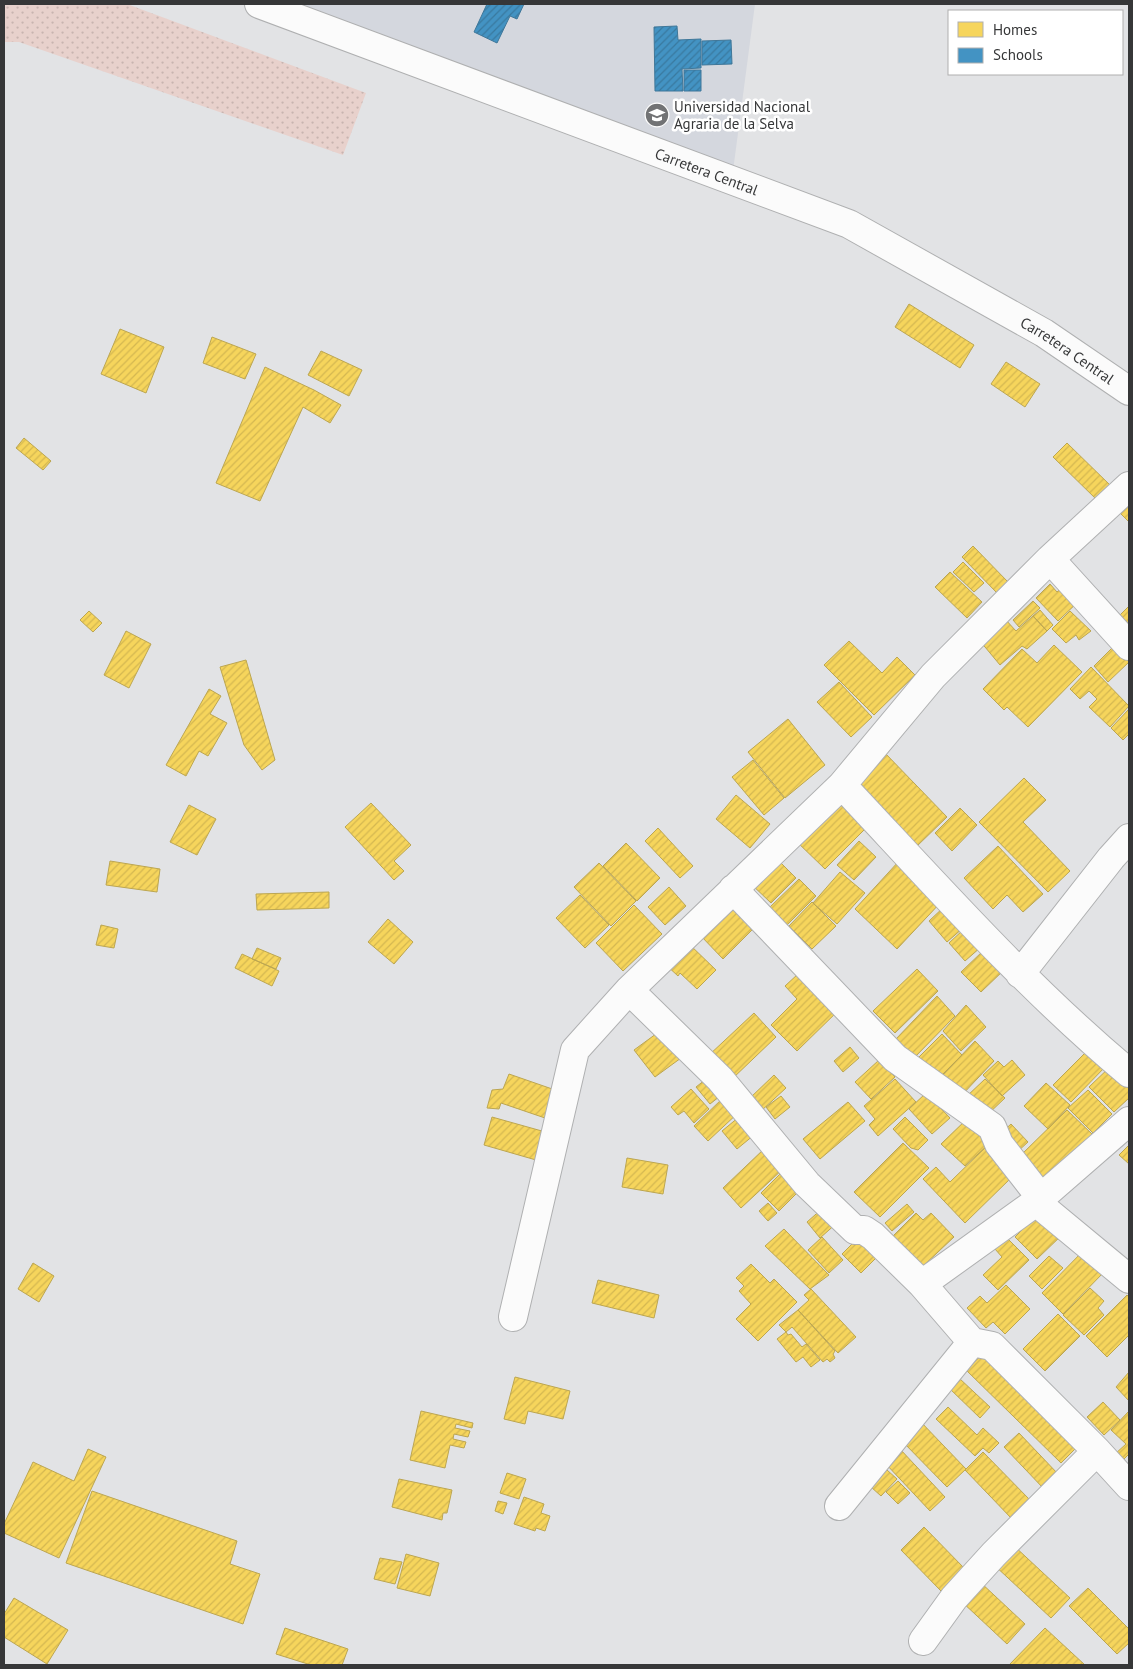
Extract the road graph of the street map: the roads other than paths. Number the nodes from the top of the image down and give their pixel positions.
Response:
1 (259, 4) edge
2 (1129, 391) edge
3 (1129, 486) edge
4 (1050, 559) junction
5 (1129, 646) edge
6 (842, 785) junction
7 (1129, 838) edge
8 (733, 889) junction
9 (1020, 974) junction
10 (629, 990) junction
11 (1129, 1073) edge
12 (1129, 1121) edge
13 (1036, 1202) junction
14 (1129, 1279) edge
15 (922, 1284) junction
16 (513, 1317) dead end
17 (972, 1342) junction
18 (1098, 1451) junction
19 (1129, 1486) edge
20 (839, 1506) dead end
21 (923, 1641) dead end

1 - 2 main road, Carretera Central
3 - 4 main road
4 - 5 main road
4 - 6 main road
6 - 8 main road
6 - 9 main road
7 - 9 main road
8 - 10 main road
8 - 13 main road
9 - 11 main road
10 - 15 main road
10 - 16 main road
12 - 13 main road
13 - 14 main road
13 - 15 main road
15 - 17 main road
17 - 18 main road
17 - 20 main road
18 - 19 main road
18 - 21 main road

